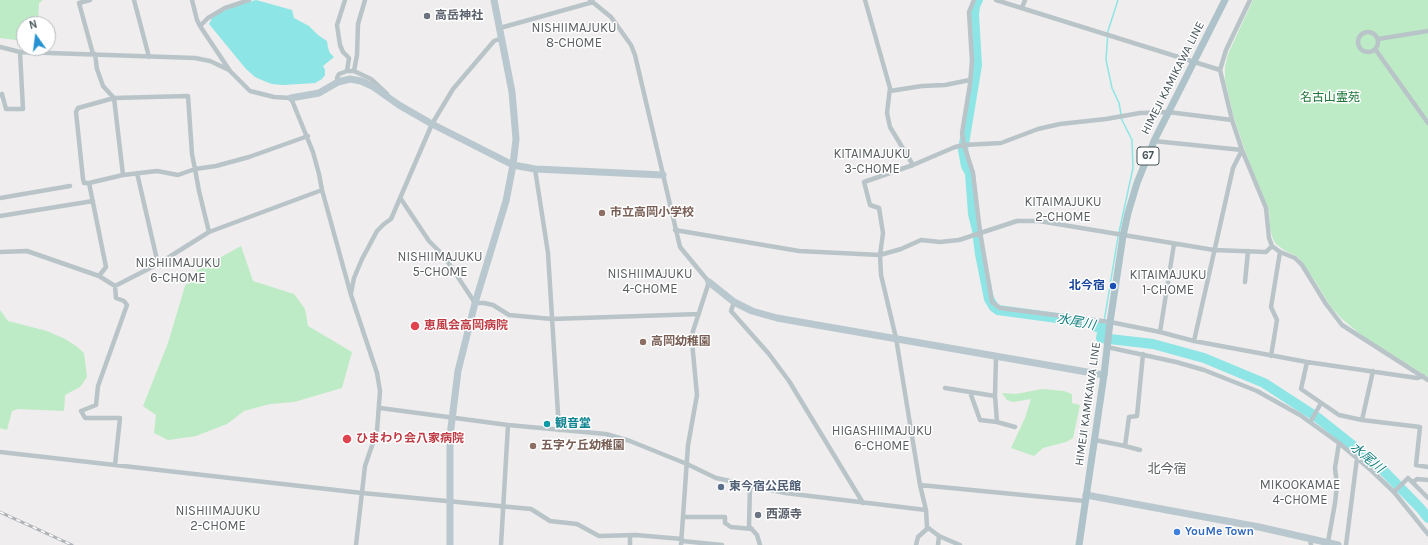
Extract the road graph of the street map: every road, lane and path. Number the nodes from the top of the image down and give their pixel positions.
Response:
1 (90, 0) edge
2 (134, 0) edge
3 (192, 0) edge
4 (249, 0) edge
5 (345, 0) edge
6 (365, 0) edge
7 (494, 0) edge
8 (865, 0) edge
9 (974, 0) edge
10 (996, 0) edge
11 (1025, 0) edge
12 (1225, 0) edge
13 (1250, 0) edge
14 (591, 1) edge
15 (1022, 8) junction
16 (200, 26) junction
17 (500, 28) junction
18 (1428, 31) edge
19 (502, 38) junction
20 (1378, 39) junction
21 (0, 47) edge
22 (1375, 49) junction
23 (16, 51) edge
24 (56, 53) edge
25 (94, 54) junction
26 (20, 56) edge
27 (149, 57) junction
28 (1193, 62) junction
29 (1220, 70) junction
30 (230, 71) junction
31 (354, 71) junction
32 (347, 72) junction
33 (970, 80) junction
34 (338, 82) junction
35 (890, 91) junction
36 (0, 95) edge
37 (114, 98) junction
38 (291, 98) junction
39 (390, 99) junction
40 (1168, 112) junction
41 (1232, 120) junction
42 (1428, 123) edge
43 (432, 124) junction
44 (308, 136) junction
45 (1154, 141) junction
46 (964, 145) junction
47 (1242, 150) junction
48 (913, 164) junction
49 (513, 165) junction
50 (535, 168) junction
51 (195, 169) junction
52 (136, 173) junction
53 (123, 175) junction
54 (663, 175) junction
55 (89, 183) junction
56 (70, 186) dead end
57 (322, 190) junction
58 (0, 198) edge
59 (401, 199) junction
60 (93, 201) junction
61 (0, 216) edge
62 (675, 230) junction
63 (209, 232) junction
64 (980, 232) junction
65 (1123, 236) junction
66 (1174, 244) junction
67 (1272, 246) junction
68 (1214, 250) junction
69 (1248, 251) junction
70 (0, 252) edge
71 (1280, 252) junction
72 (880, 255) junction
73 (158, 264) junction
74 (99, 276) junction
75 (709, 282) junction
76 (1245, 282) dead end
77 (115, 286) junction
78 (351, 295) junction
79 (734, 302) junction
80 (475, 303) junction
81 (699, 314) junction
82 (552, 319) junction
83 (1110, 323) junction
84 (1160, 332) junction
85 (896, 338) junction
86 (1194, 341) junction
87 (1107, 346) junction
88 (1144, 354) junction
89 (996, 356) junction
90 (1271, 356) junction
91 (1306, 362) junction
92 (1373, 371) junction
93 (1104, 375) junction
94 (1423, 376) junction
95 (1428, 380) edge
96 (945, 388) dead end
97 (970, 392) junction
98 (995, 396) junction
99 (1321, 403) junction
100 (380, 408) junction
101 (452, 418) junction
102 (1362, 420) junction
103 (1311, 421) junction
104 (997, 422) junction
105 (508, 425) junction
106 (1016, 427) dead end
107 (559, 430) junction
108 (1095, 440) junction
109 (1339, 442) junction
110 (1125, 446) junction
111 (1140, 450) dead end
112 (0, 452) edge
113 (1357, 458) junction
114 (687, 464) junction
115 (115, 465) junction
116 (1428, 467) edge
117 (1428, 480) edge
118 (1413, 482) junction
119 (750, 486) junction
120 (920, 486) junction
121 (1394, 492) junction
122 (362, 493) junction
123 (1086, 498) junction
124 (1428, 498) edge
125 (450, 501) junction
126 (863, 503) junction
127 (503, 507) junction
128 (926, 510) junction
129 (683, 516) junction
130 (928, 528) junction
131 (752, 529) junction
132 (1428, 534) edge
133 (630, 536) junction
134 (939, 536) junction
135 (682, 542) edge
136 (1310, 542) edge
137 (1328, 542) junction
138 (356, 545) edge
139 (450, 545) edge
140 (501, 545) edge
141 (630, 545) edge
142 (722, 545) edge
143 (760, 545) edge
144 (916, 545) edge
145 (938, 545) edge
146 (960, 545) edge
147 (1079, 545) edge
148 (1338, 545) edge
149 (1346, 545) edge

1 - 25 street
2 - 27 street
3 - 16 street
4 - 16 street
5 - 32 street
6 - 31 street
7 - 17 street
8 - 35 street
9 - 33 street
10 - 15 street
11 - 15 street
12 - 28 main road, HIMEJI KAMIKAWA LINE / 67
13 - 29 street
14 - 17 street
14 - 54 street
15 - 28 street
16 - 30 street
17 - 19 street
18 - 20 street
19 - 43 street
19 - 49 street
20 - 22 street
20 - 22 street
21 - 23 street
22 - 42 street
24 - 25 street
25 - 27 street
25 - 37 street
26 - 36 street
27 - 30 street
28 - 29 street
28 - 40 main road, HIMEJI KAMIKAWA LINE / 67
29 - 41 street
30 - 38 street
31 - 32 street
31 - 39 street
32 - 34 street
33 - 35 street
33 - 46 street
34 - 38 street
34 - 39 street
35 - 48 street
37 - 51 street
37 - 53 street
37 - 55 street
38 - 44 street
39 - 43 street
40 - 41 street
40 - 45 main road, HIMEJI KAMIKAWA LINE / 67
40 - 46 street
41 - 47 street
43 - 49 street
43 - 59 street
44 - 51 street
44 - 57 street
45 - 47 street
45 - 65 main road, HIMEJI KAMIKAWA LINE / 67
46 - 48 street
46 - 64 street
47 - 67 street
47 - 68 street
48 - 72 street
49 - 50 street
49 - 80 street
50 - 54 street
50 - 82 street
51 - 52 street
51 - 63 street
52 - 53 street
52 - 73 street
53 - 55 street
54 - 62 street
55 - 60 street
56 - 58 street
57 - 63 street
57 - 78 street
59 - 78 street
59 - 80 street
60 - 61 street
60 - 74 street
62 - 72 street
62 - 75 street
63 - 73 street
64 - 65 street
64 - 72 street
64 - 83 street
65 - 66 street
65 - 83 main road, HIMEJI KAMIKAWA LINE / 67
66 - 68 street
66 - 84 street
67 - 69 street
67 - 71 street
68 - 69 street
68 - 86 street
69 - 76 street
70 - 74 street
71 - 90 street
71 - 94 street
72 - 85 street
73 - 77 street
74 - 77 street
75 - 79 street
75 - 81 street
77 - 115 street
78 - 100 street
79 - 85 street
79 - 126 street
80 - 82 street
80 - 101 street
81 - 82 street
81 - 114 street
82 - 107 street
83 - 84 street
83 - 87 main road, HIMEJI KAMIKAWA LINE / 67
84 - 86 street
85 - 89 street
85 - 120 street
86 - 90 street
87 - 88 street
87 - 93 main road, HIMEJI KAMIKAWA LINE / 67
88 - 103 street
88 - 110 street
89 - 93 street
89 - 98 street
90 - 91 street
91 - 92 street
91 - 99 street
92 - 94 street
92 - 102 street
93 - 108 main road, HIMEJI KAMIKAWA LINE / 67
94 - 95 street
96 - 97 street
97 - 98 street
97 - 104 street
98 - 104 street
99 - 102 street
99 - 103 street
100 - 101 street
100 - 122 street
101 - 105 street
101 - 125 street
102 - 116 street
103 - 109 street
104 - 106 street
105 - 107 street
105 - 127 street
107 - 114 street
108 - 110 street
108 - 123 main road, HIMEJI KAMIKAWA LINE / 67
109 - 113 street
109 - 137 street
110 - 111 street
112 - 115 street
113 - 121 street
113 - 149 street
114 - 119 street
114 - 129 street
115 - 122 street
117 - 118 street
118 - 121 street
118 - 124 street
119 - 126 street
119 - 131 street
120 - 123 street
120 - 128 street
121 - 132 street
122 - 125 street
122 - 138 street
123 - 136 street
123 - 147 main road, HIMEJI KAMIKAWA LINE / 67
125 - 127 street
125 - 139 street
126 - 128 street
127 - 133 street
127 - 140 street
128 - 130 street
129 - 131 street
129 - 135 street
130 - 134 street
130 - 144 street
131 - 143 street
133 - 135 street
133 - 141 street
134 - 145 street
134 - 146 street
135 - 142 street
136 - 137 street
137 - 148 street

